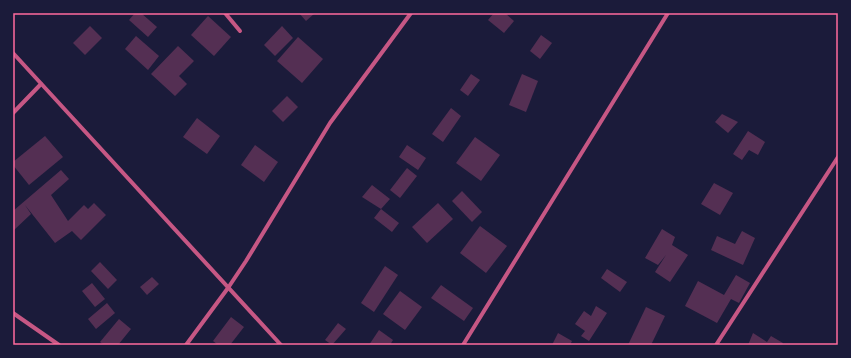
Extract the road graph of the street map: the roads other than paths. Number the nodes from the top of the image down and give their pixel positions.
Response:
1 (226, 13) edge
2 (411, 13) edge
3 (668, 13) edge
4 (240, 31) dead end
5 (13, 53) edge
6 (41, 84) junction
7 (13, 113) edge
8 (838, 157) edge
9 (228, 288) junction
10 (13, 313) edge
11 (59, 345) edge
12 (186, 345) edge
13 (281, 345) edge
14 (463, 345) edge
15 (716, 345) edge

1 - 4 street
2 - 9 street
3 - 14 street
5 - 6 street
6 - 7 street
6 - 9 street
8 - 15 street
9 - 12 street
9 - 13 street
10 - 11 street

